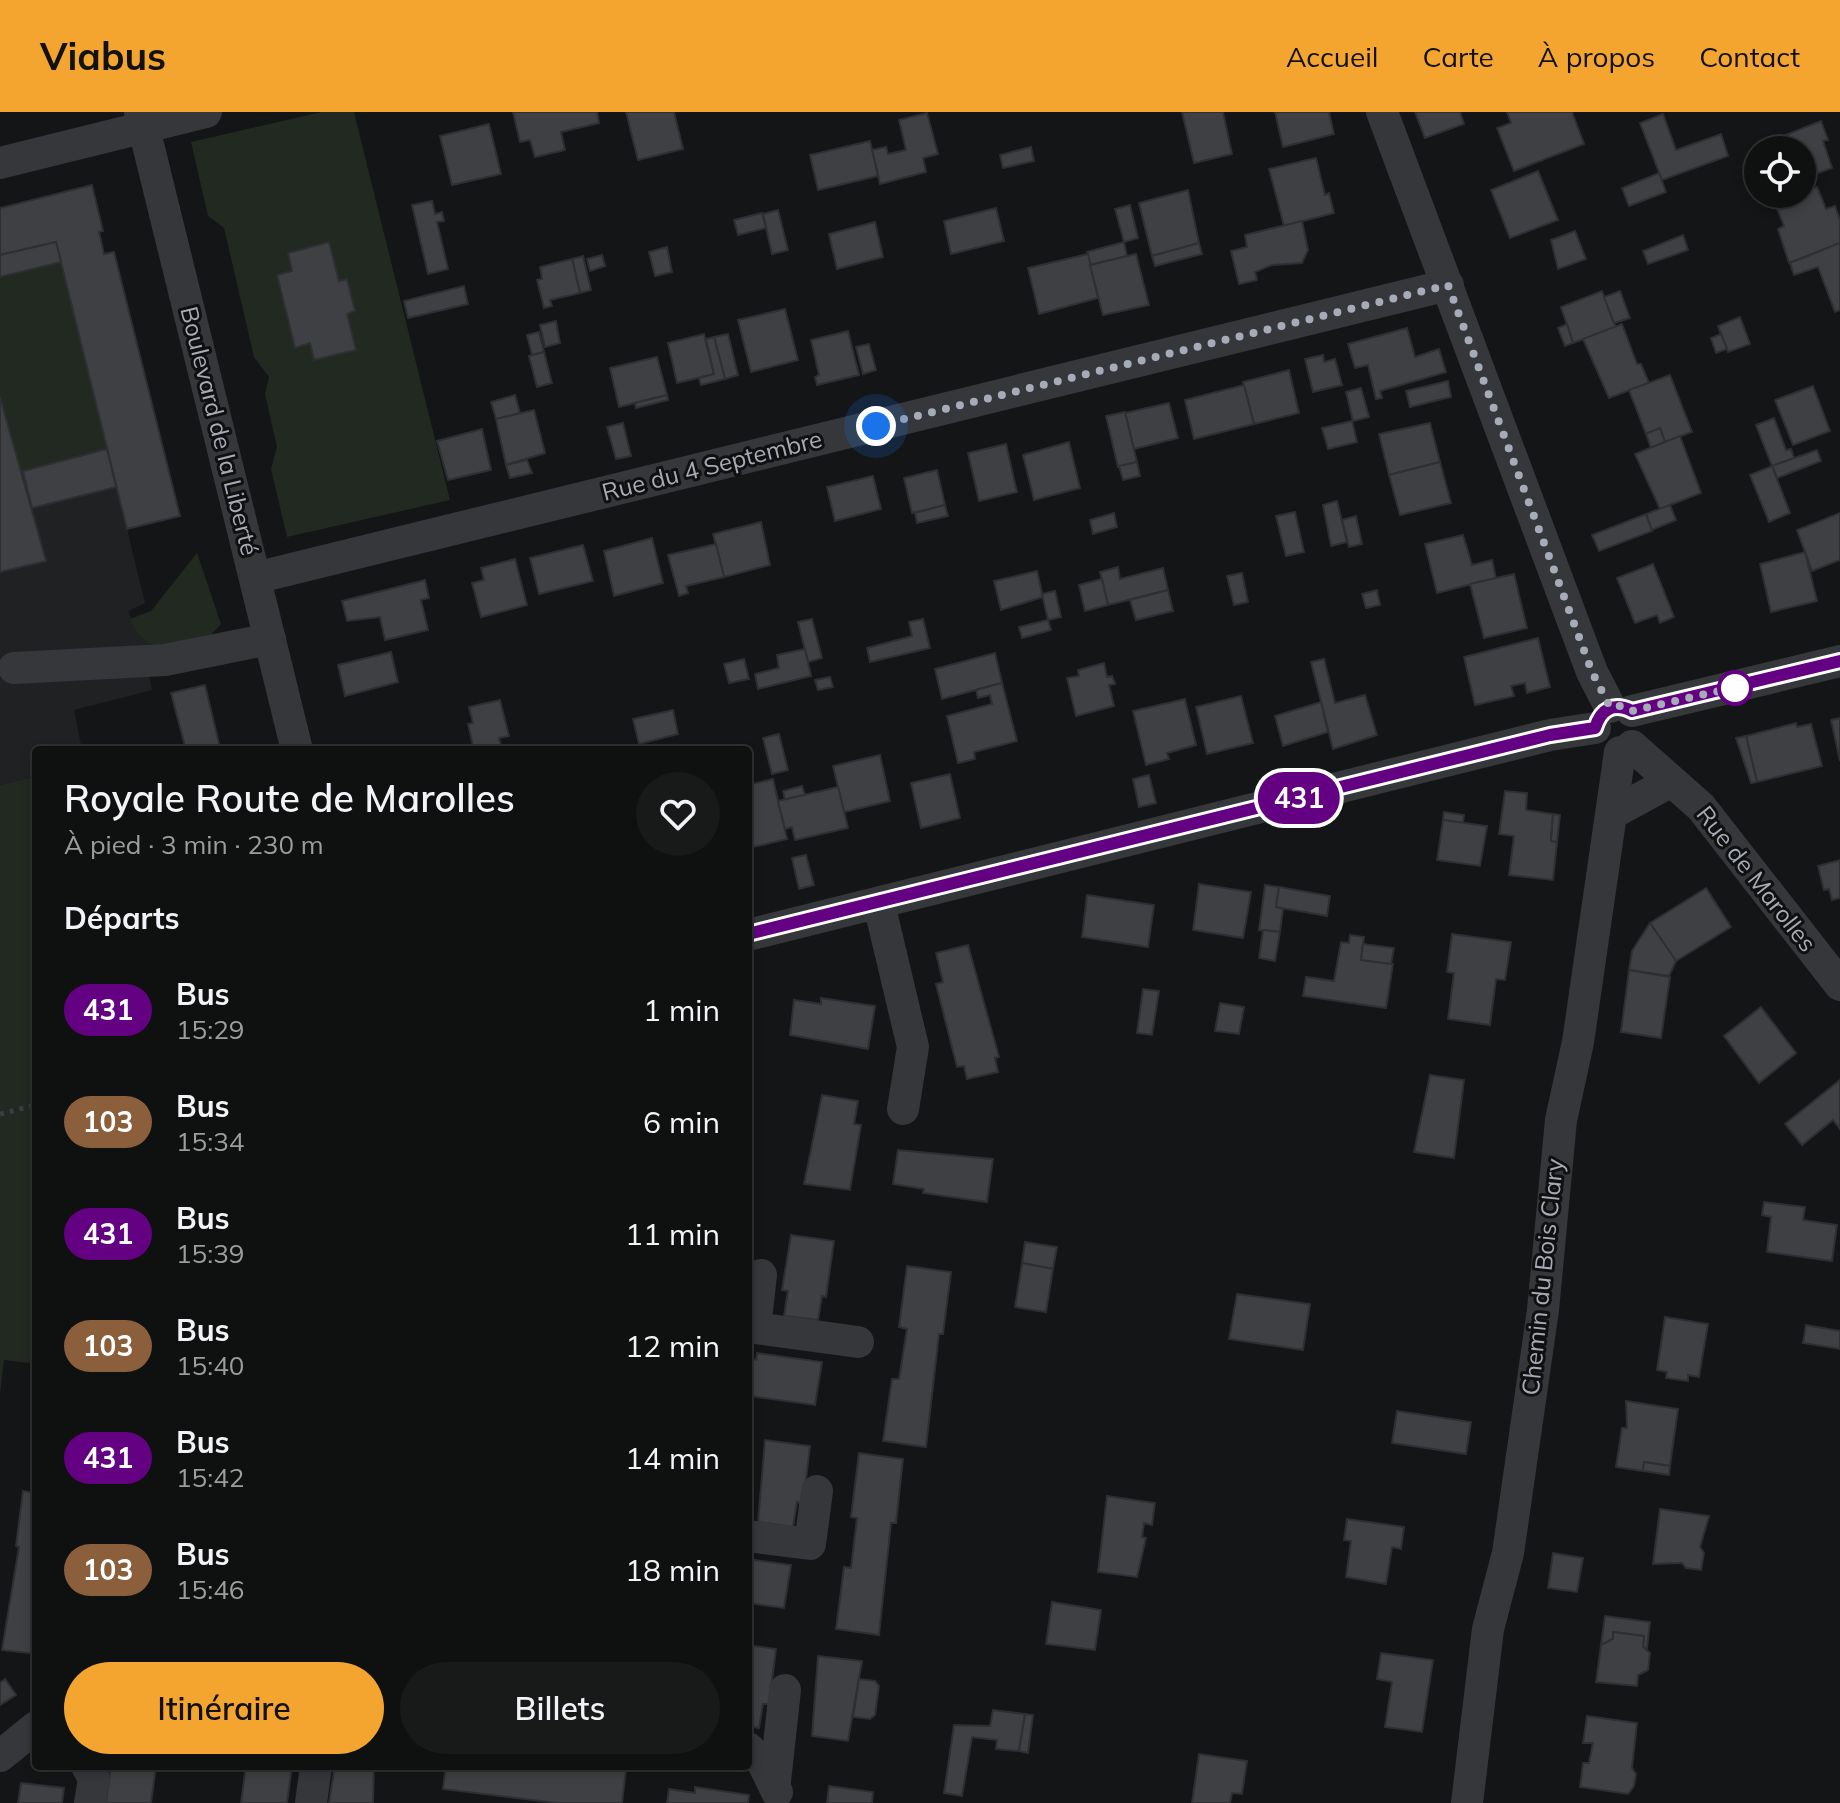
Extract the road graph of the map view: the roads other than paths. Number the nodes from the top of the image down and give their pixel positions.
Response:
1 (206, 112) edge
2 (1382, 112) edge
3 (142, 120) edge
4 (0, 163) edge
5 (1448, 285) junction
6 (255, 578) junction
7 (270, 639) junction
8 (1840, 661) edge
9 (14, 668) dead end
10 (1612, 715) junction
11 (296, 746) edge
12 (1626, 749) junction
13 (1670, 782) junction
14 (1613, 813) junction
15 (879, 904) junction
16 (752, 934) edge
17 (1840, 985) edge
18 (903, 1109) dead end
19 (761, 1275) dead end
20 (752, 1323) edge
21 (752, 1328) edge
22 (858, 1342) dead end
23 (817, 1491) dead end
24 (752, 1537) edge
25 (785, 1690) dead end
26 (32, 1730) edge
27 (1, 1753) edge
28 (752, 1754) edge
29 (89, 1770) edge
30 (315, 1770) edge
31 (777, 1792) edge
32 (90, 1803) edge
33 (311, 1803) edge
34 (1467, 1803) edge

1 - 3 street
2 - 5 street
3 - 4 street
3 - 6 street, Boulevard de la Liberté
5 - 6 street, Rue du 4 Septembre
5 - 10 street
6 - 7 street, Boulevard de la Liberté
7 - 9 street
7 - 11 street, Boulevard de la Liberté
8 - 10 street
10 - 12 street, Rue de Marolles
10 - 15 street
12 - 13 street, Rue de Marolles
12 - 14 street, Chemin du Bois Clary
13 - 14 street
13 - 17 street, Rue de Marolles
14 - 34 street, Chemin du Bois Clary
15 - 16 street
15 - 18 street
19 - 20 street
21 - 22 street
23 - 24 street
25 - 31 street
26 - 27 street
28 - 31 street
29 - 32 street
30 - 33 street

